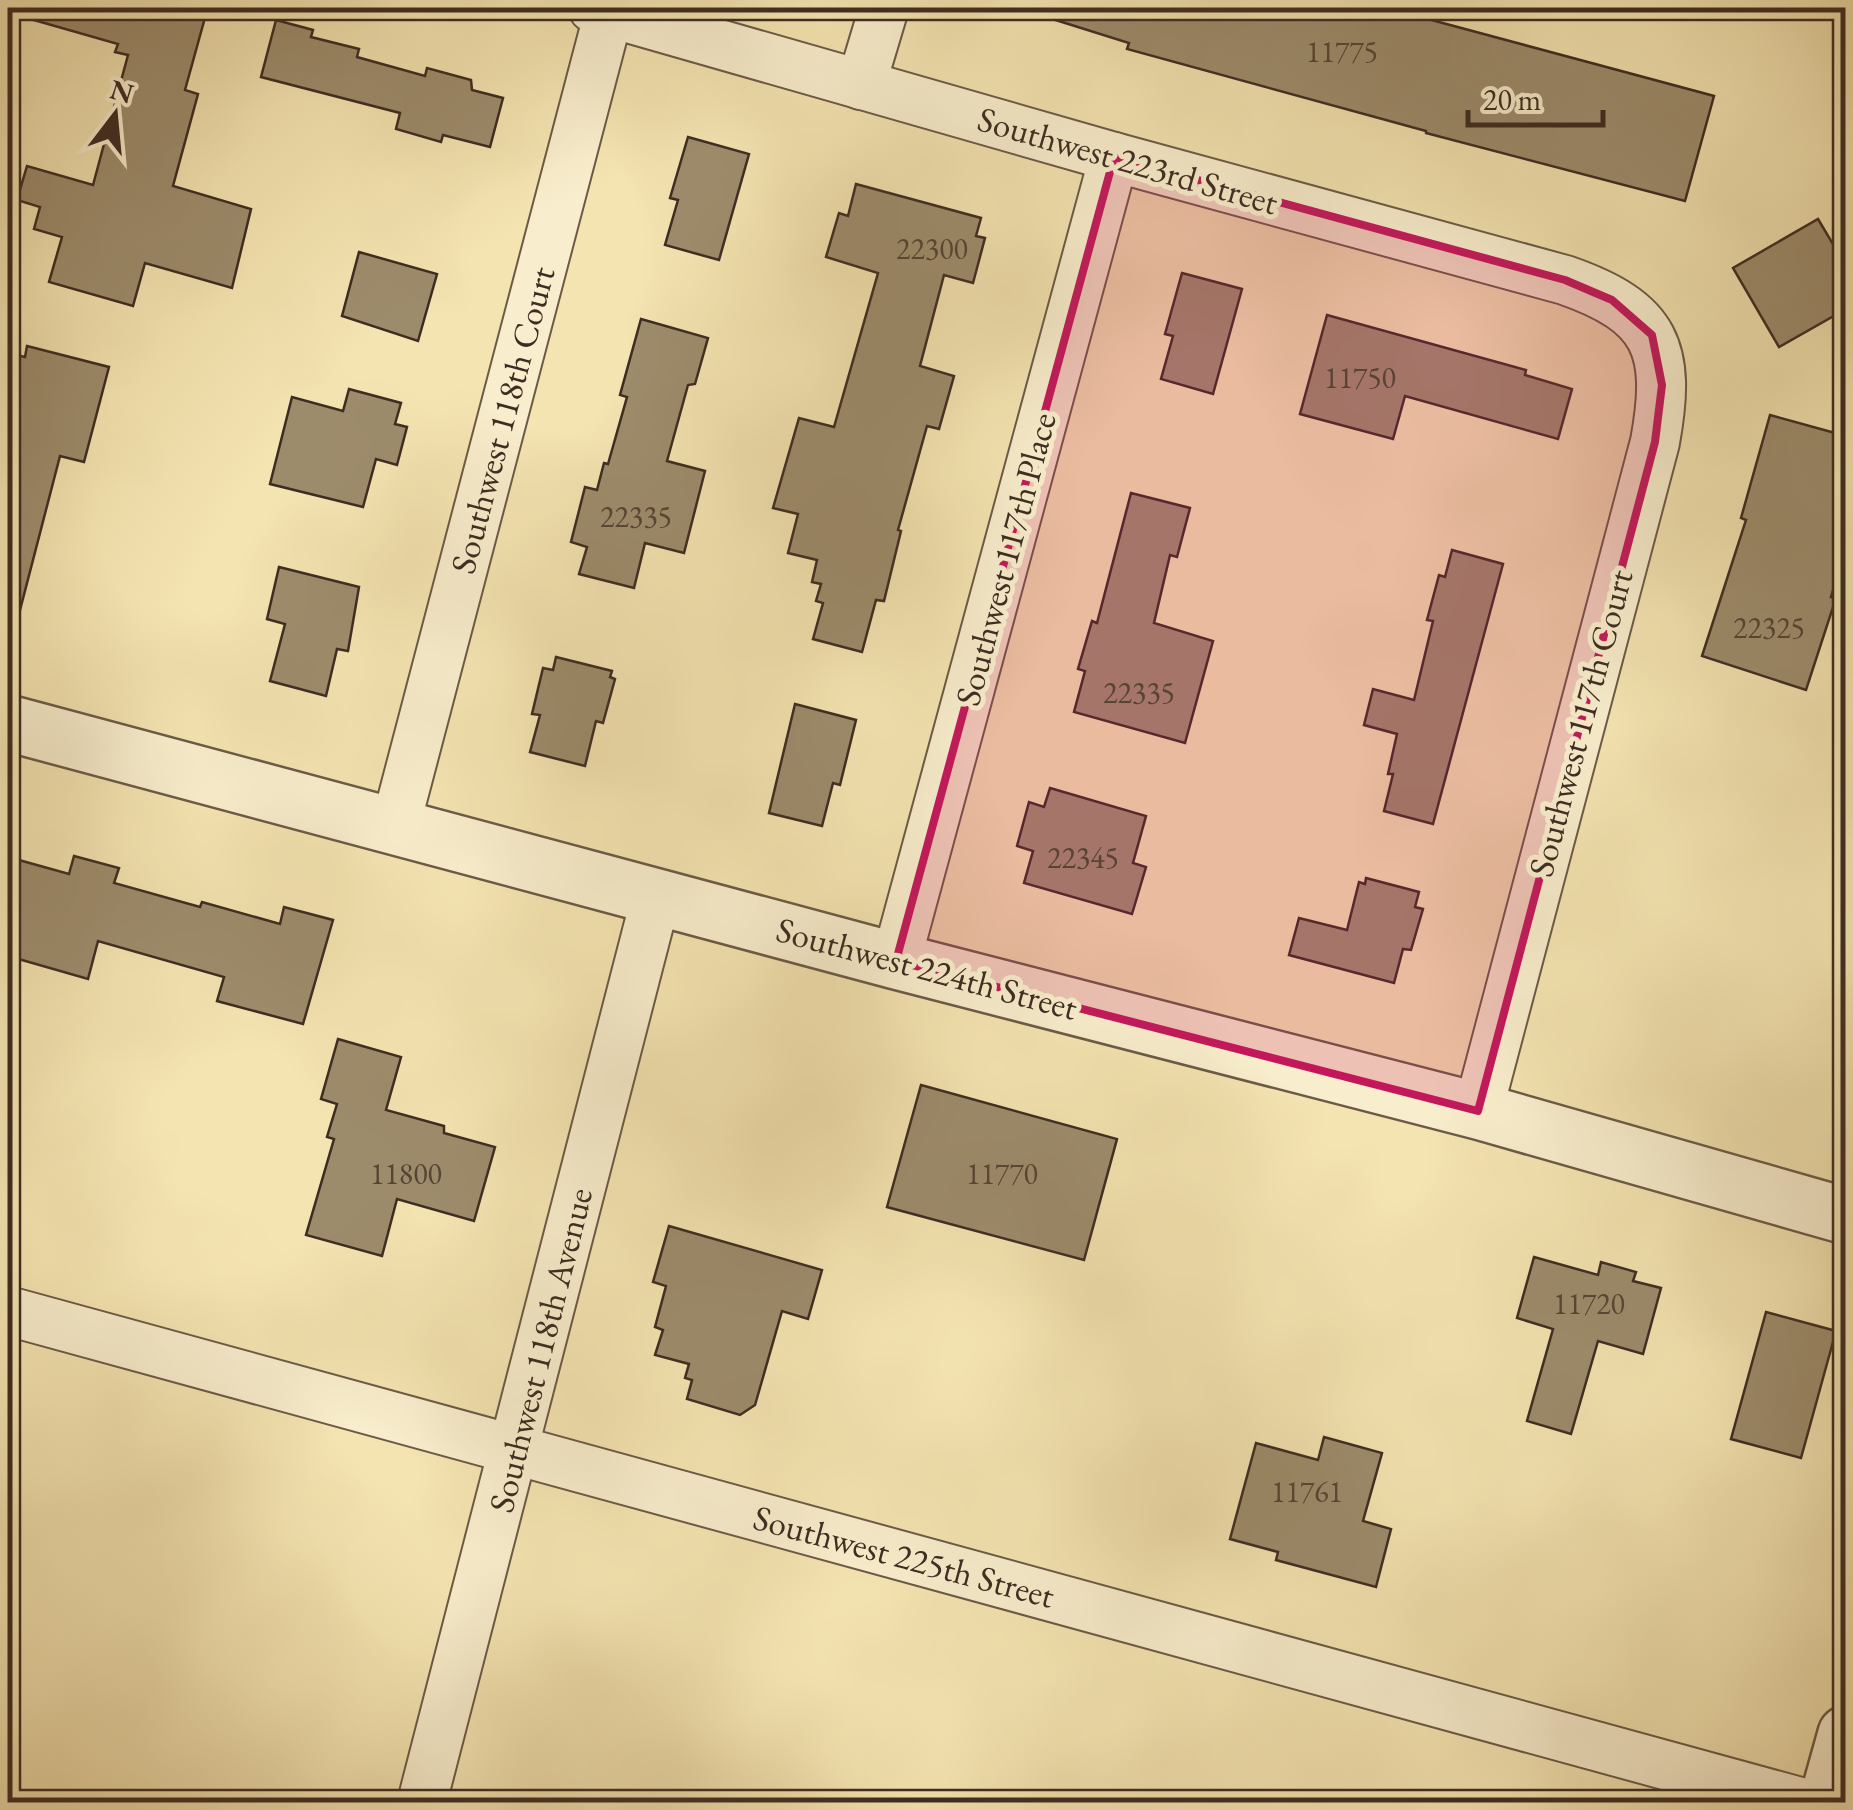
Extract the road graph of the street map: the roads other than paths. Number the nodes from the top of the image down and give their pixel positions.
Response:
1 (884, 8) edge
2 (601, 10) edge
3 (862, 85) junction
4 (1114, 157) junction
5 (1652, 335) joint
6 (8, 723) edge
7 (395, 827) junction
8 (656, 896) junction
9 (896, 961) junction
10 (1478, 1110) junction
11 (1846, 1216) edge
12 (8, 1311) edge
13 (514, 1449) junction
14 (1846, 1734) edge
15 (422, 1802) edge
16 (1800, 1802) edge
17 (1827, 1802) edge

1 - 3 street
2 - 3 street, Southwest 223rd Street
2 - 7 street, Southwest 118th Court
3 - 4 street, Southwest 223rd Street
4 - 5 street, Southwest 223rd Street
4 - 9 street, Southwest 117th Place
5 - 10 street, Southwest 117th Court
6 - 7 street, Southwest 224th Street
7 - 8 street, Southwest 224th Street
8 - 9 street, Southwest 224th Street
8 - 13 street, Southwest 118th Avenue
9 - 10 street, Southwest 224th Street
10 - 11 street, Southwest 224th Street
12 - 13 street, Southwest 225th Street
13 - 15 street, Southwest 118th Avenue
13 - 16 street, Southwest 225th Street
14 - 17 street

